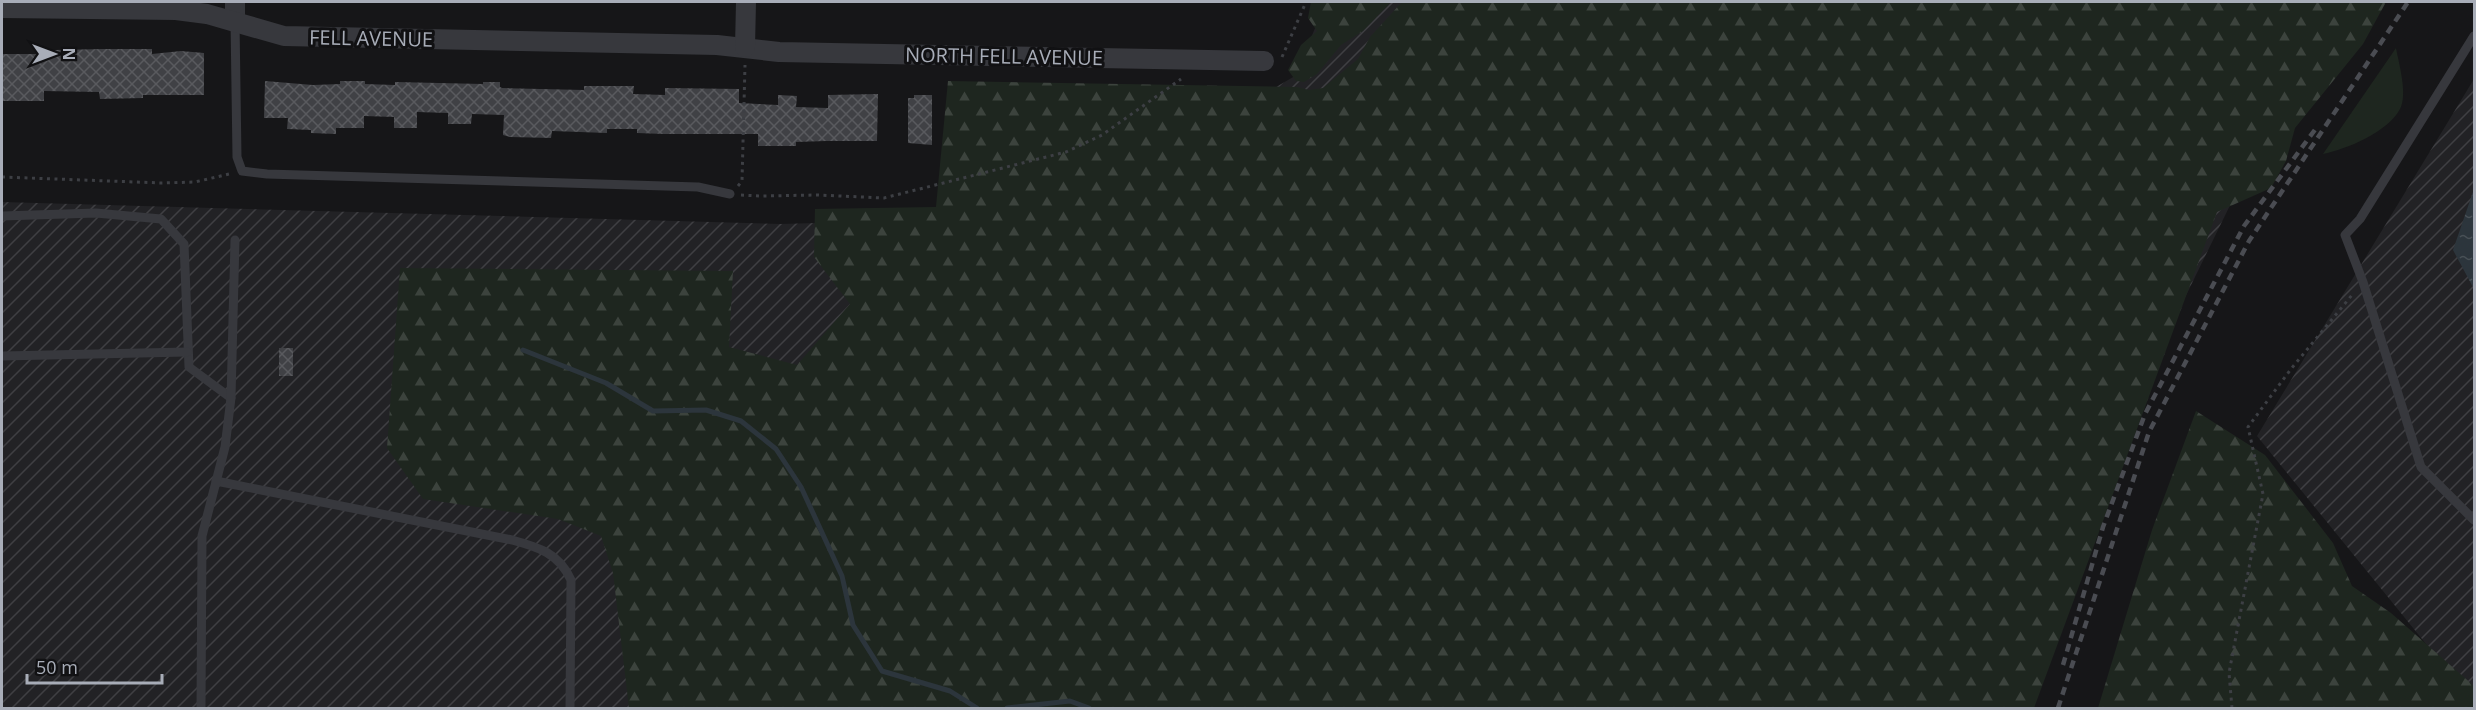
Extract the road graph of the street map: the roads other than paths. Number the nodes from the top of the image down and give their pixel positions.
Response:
1 (746, 2) edge
2 (2, 8) edge
3 (235, 11) edge
4 (2475, 36) edge
5 (745, 54) junction
6 (1272, 61) road end
7 (730, 194) road end
8 (2, 216) edge
9 (235, 240) dead end
10 (187, 352) junction
11 (2, 356) edge
12 (231, 398) junction
13 (216, 481) junction
14 (2475, 520) edge
15 (201, 708) edge
16 (570, 708) edge

1 - 5 street
2 - 3 street, FELL AVENUE
3 - 5 street, FELL AVENUE
3 - 7 lane
4 - 14 lane
5 - 6 street, NORTH FELL AVENUE
8 - 10 lane
9 - 12 lane
10 - 11 lane
10 - 12 lane
12 - 13 lane
13 - 15 lane
13 - 16 lane

